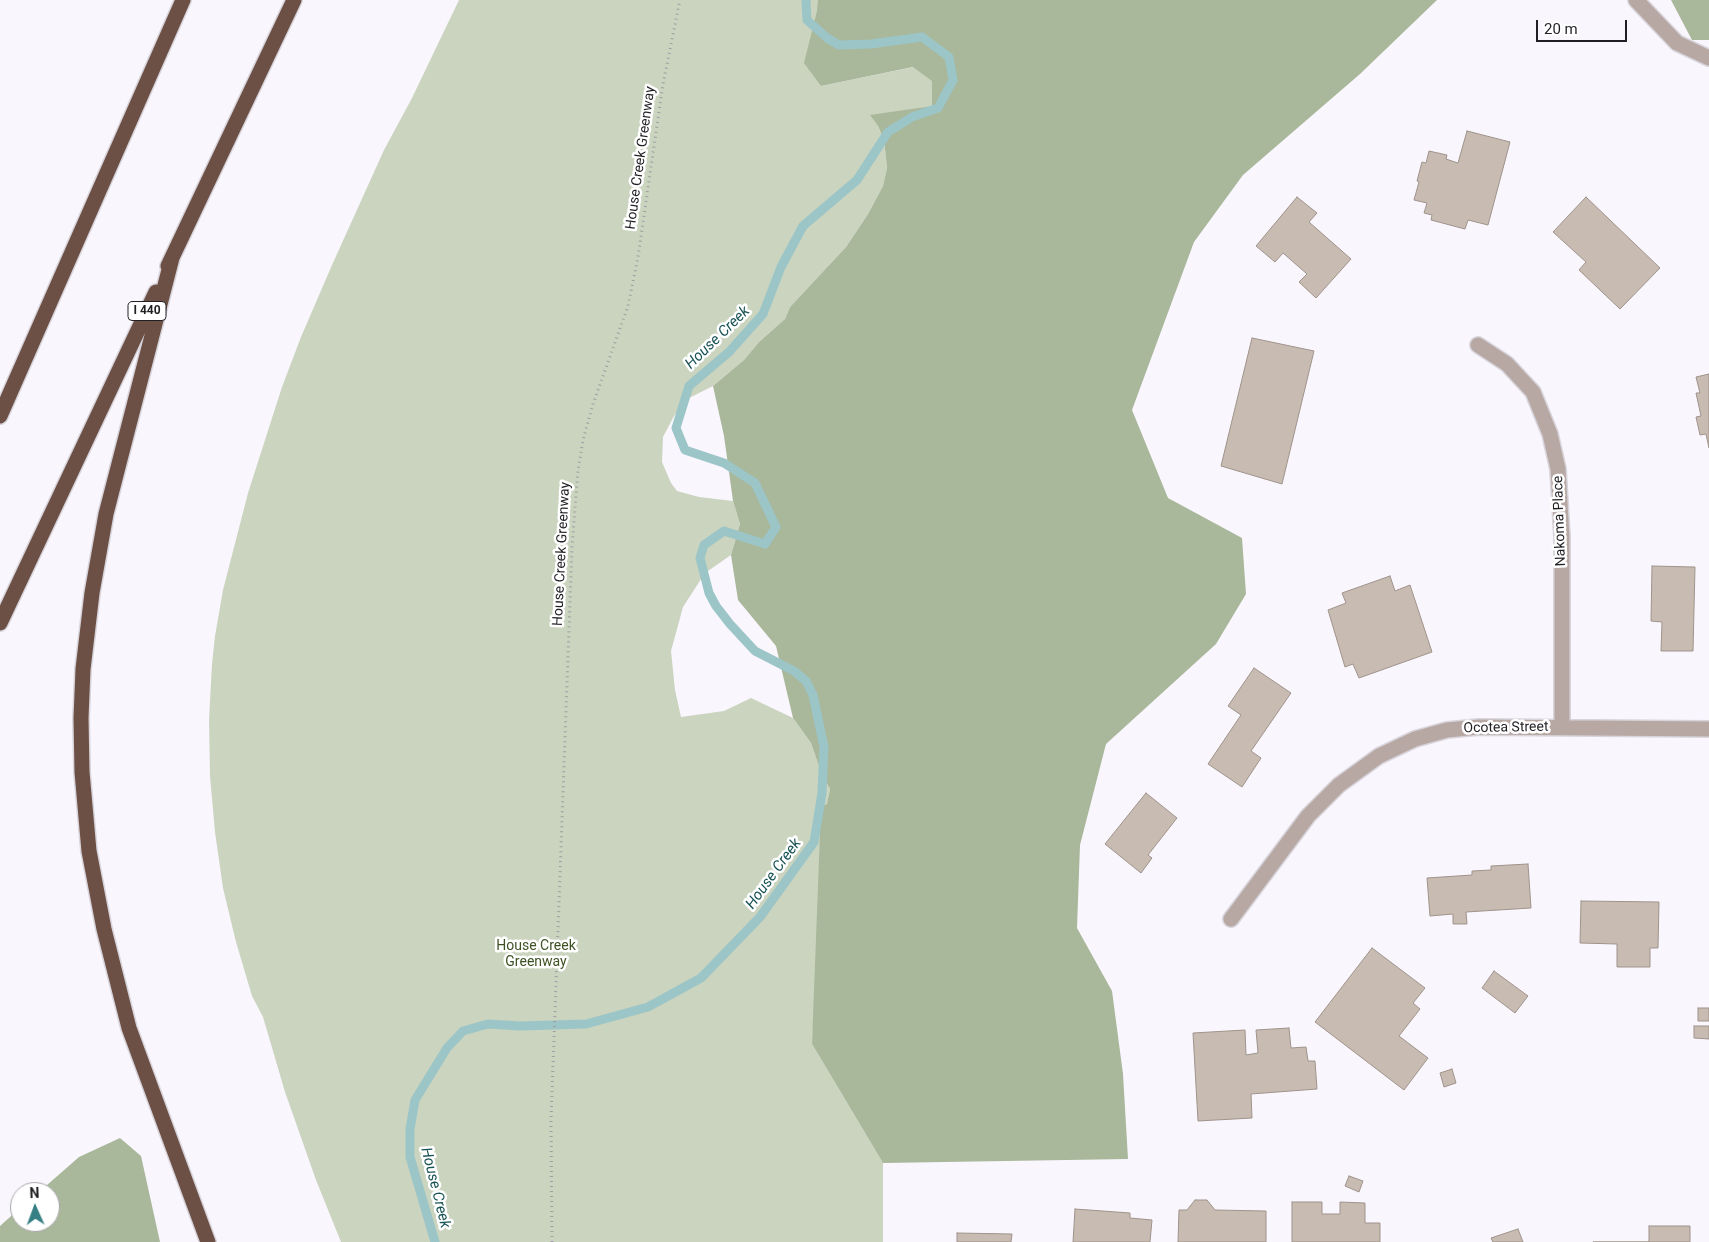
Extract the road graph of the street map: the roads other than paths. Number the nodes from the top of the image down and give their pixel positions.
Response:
1 (183, 0) edge
2 (294, 0) edge
3 (1636, 0) edge
4 (1709, 58) edge
5 (172, 258) junction
6 (1478, 345) dead end
7 (0, 416) edge
8 (0, 623) edge
9 (1562, 727) junction
10 (1709, 729) edge
11 (1231, 919) dead end
12 (208, 1242) edge

1 - 7 highway
2 - 5 highway, I 440
3 - 4 street
5 - 8 highway, I 440
5 - 12 highway
6 - 9 street, Nakoma Place
9 - 10 street, Ocotea Street
9 - 11 street, Ocotea Street

